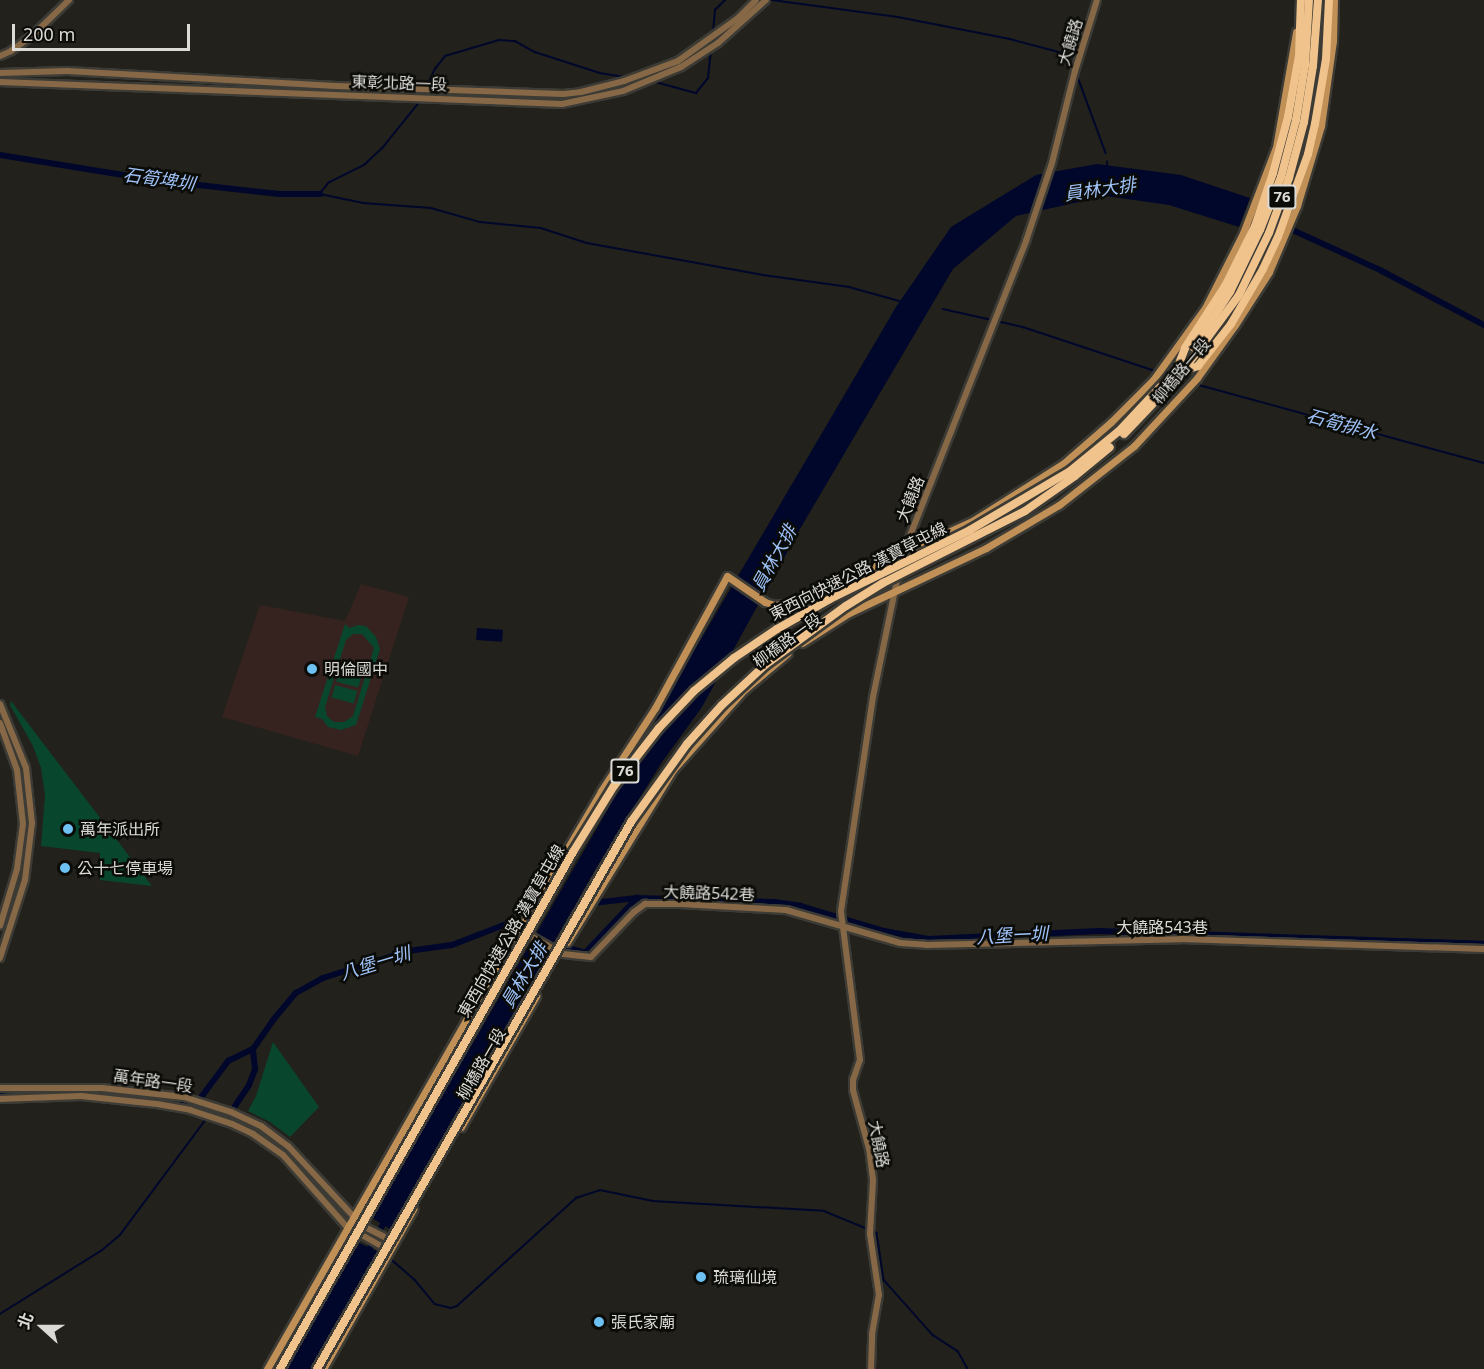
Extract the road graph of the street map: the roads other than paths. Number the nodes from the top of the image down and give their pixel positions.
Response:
1 (69, 0) edge
2 (756, 0) edge
3 (766, 0) edge
4 (1097, 0) edge
5 (1299, 0) edge
6 (1310, 0) edge
7 (1318, 0) edge
8 (1329, 0) edge
9 (1334, 0) edge
10 (0, 56) edge
11 (0, 73) edge
12 (0, 82) edge
13 (1180, 370) junction
14 (903, 551) junction
15 (894, 589) junction
16 (0, 704) edge
17 (0, 723) edge
18 (0, 926) edge
19 (842, 927) junction
20 (519, 931) junction
21 (1484, 949) edge
22 (561, 952) junction
23 (0, 958) edge
24 (0, 1088) edge
25 (0, 1099) edge
26 (353, 1216) junction
27 (346, 1226) junction
28 (393, 1247) junction
29 (267, 1369) edge
30 (280, 1369) edge
31 (317, 1369) edge
32 (323, 1369) edge
33 (872, 1369) edge

1 - 10 street
2 - 11 street, 東彰北路一段
3 - 12 street, 東彰北路一段
4 - 14 street, 大饒路
5 - 13 highway
5 - 14 main road, 柳橋路一段
6 - 13 highway, 東西向快速公路 漢寶草屯線 / 76
7 - 13 highway, 東西向快速公路 漢寶草屯線 / 76
8 - 13 highway
9 - 15 main road, 柳橋路一段
13 - 30 highway, 東西向快速公路 漢寶草屯線 / 76, bridge
13 - 31 highway, 東西向快速公路 漢寶草屯線 / 76, bridge
14 - 15 street, 大饒路
14 - 20 main road, 柳橋路一段
15 - 19 street, 大饒路
15 - 22 main road, 柳橋路一段
16 - 23 street
17 - 18 street
19 - 21 street, 大饒路543巷
19 - 22 street, 大饒路542巷
19 - 33 street, 大饒路
20 - 22 street
20 - 26 main road
22 - 28 main road, 柳橋路一段
24 - 26 street, 萬年路一段
25 - 27 street, 萬年路一段
26 - 27 main road
26 - 28 street, 萬年路一段
27 - 28 street, 萬年路一段
27 - 29 main road
28 - 32 main road, 柳橋路一段

